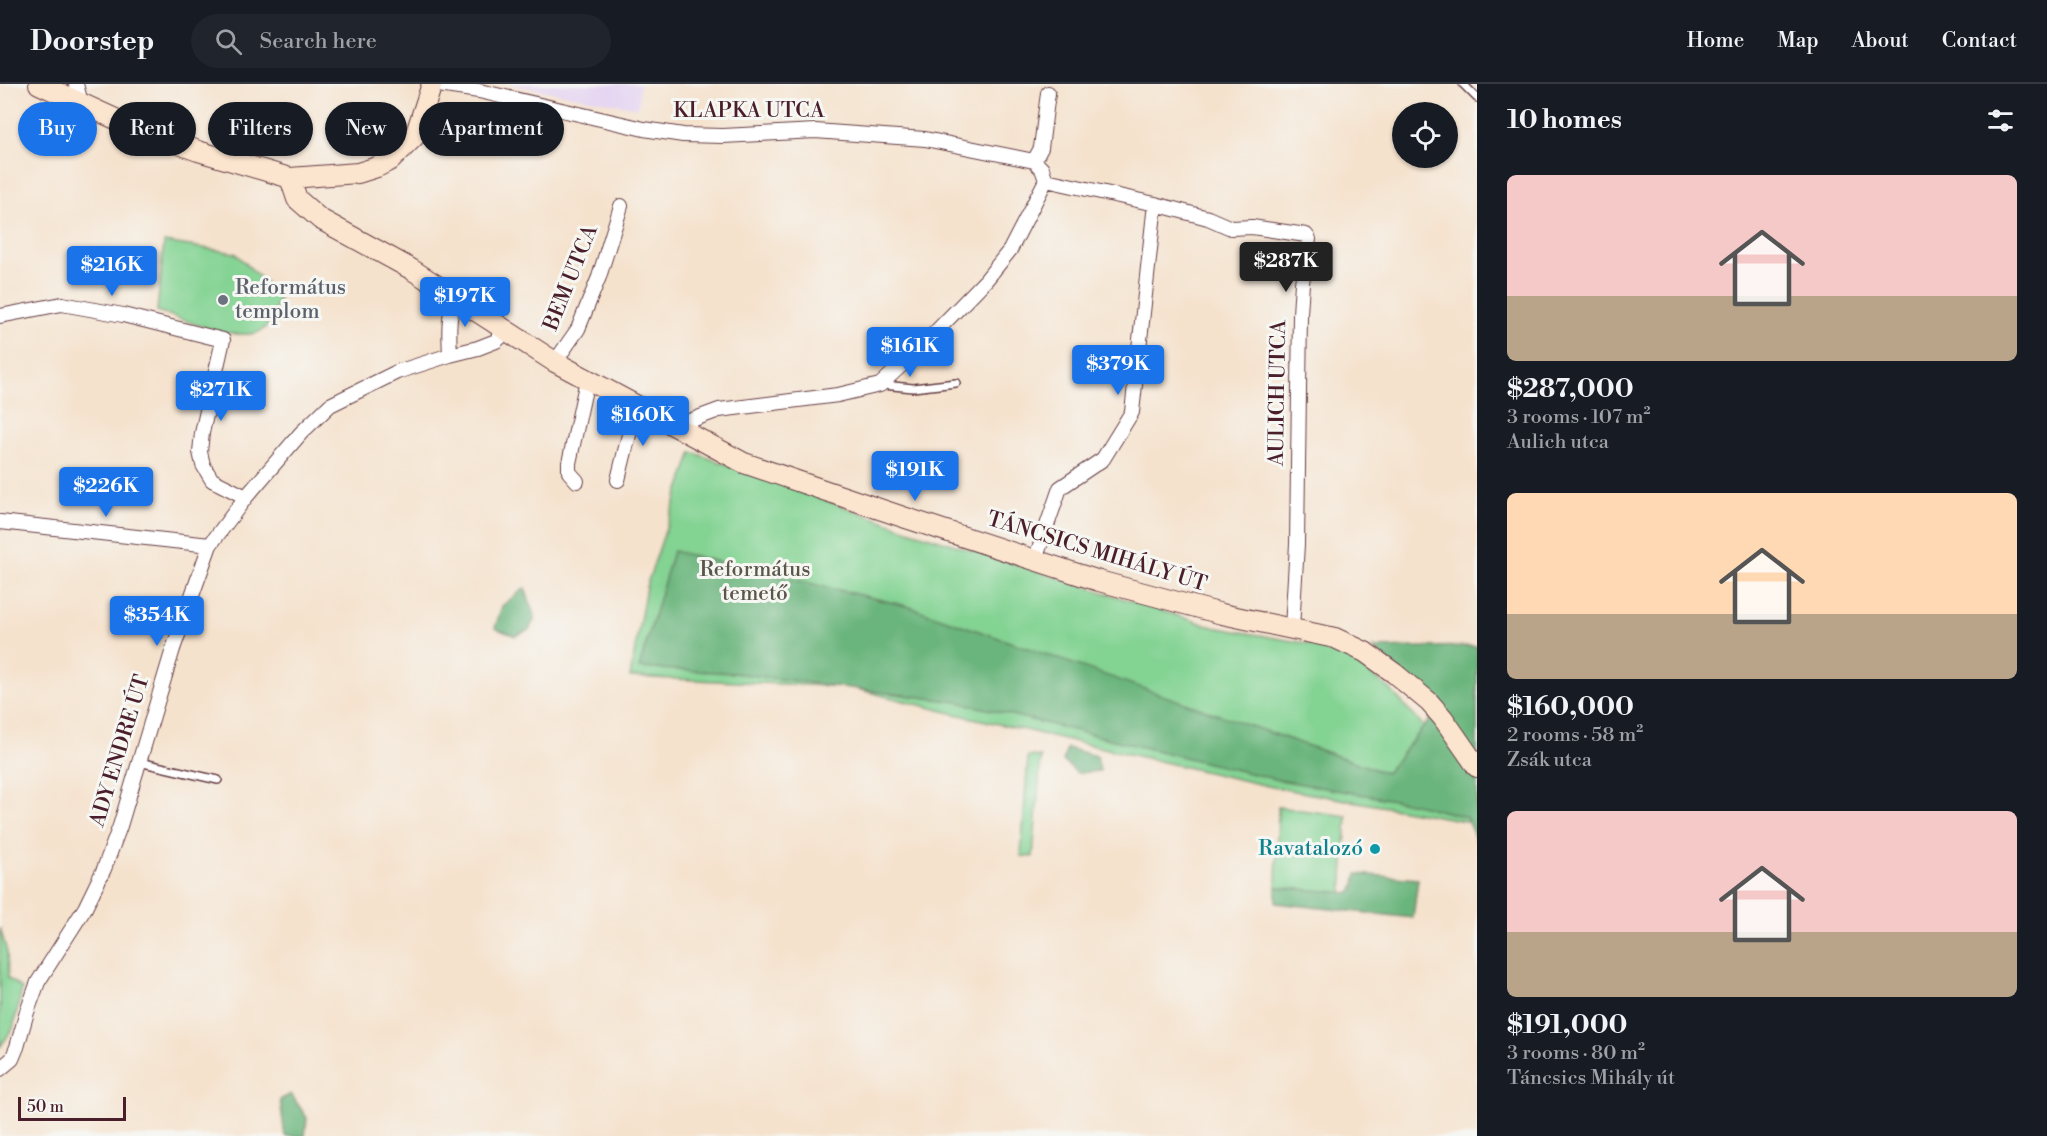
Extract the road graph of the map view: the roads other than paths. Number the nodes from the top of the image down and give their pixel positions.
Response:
1 (39, 84) edge
2 (65, 84) edge
3 (432, 84) edge
4 (1463, 84) edge
5 (78, 93) edge
6 (1048, 93) dead end
7 (1477, 98) edge
8 (1034, 161) junction
9 (290, 178) junction
10 (1046, 180) junction
11 (1155, 204) junction
12 (621, 206) dead end
13 (455, 297) junction
14 (0, 316) edge
15 (506, 332) junction
16 (450, 355) junction
17 (555, 362) junction
18 (587, 380) junction
19 (956, 383) dead end
20 (880, 385) junction
21 (636, 406) junction
22 (674, 426) junction
23 (577, 480) dead end
24 (618, 480) dead end
25 (246, 497) junction
26 (0, 522) edge
27 (210, 545) junction
28 (1035, 560) junction
29 (1292, 628) junction
30 (139, 762) junction
31 (1477, 767) edge
32 (218, 780) dead end
33 (0, 1069) edge

1 - 5 main road
2 - 5 main road
3 - 8 street, KLAPKA UTCA
3 - 9 main road
4 - 7 lane
5 - 9 main road
6 - 8 street
8 - 10 street
9 - 13 main road, TÁNCSICS MIHÁLY ÚT
10 - 11 street, AULICH UTCA
10 - 20 street
11 - 28 street
11 - 29 street, AULICH UTCA
12 - 17 street, BEM UTCA
13 - 15 main road, TÁNCSICS MIHÁLY ÚT
13 - 16 street
14 - 25 street
15 - 16 street, ADY ENDRE ÚT
15 - 17 main road, TÁNCSICS MIHÁLY ÚT
16 - 25 street, ADY ENDRE ÚT
17 - 18 main road, TÁNCSICS MIHÁLY ÚT
18 - 21 main road, TÁNCSICS MIHÁLY ÚT
18 - 23 street
19 - 20 lane
20 - 22 street
21 - 22 main road, TÁNCSICS MIHÁLY ÚT
21 - 24 street
22 - 28 main road, TÁNCSICS MIHÁLY ÚT
25 - 27 street, ADY ENDRE ÚT
26 - 27 street
27 - 30 street, ADY ENDRE ÚT
28 - 29 main road, TÁNCSICS MIHÁLY ÚT
29 - 31 main road, TÁNCSICS MIHÁLY ÚT
30 - 32 lane
30 - 33 street, ADY ENDRE ÚT

